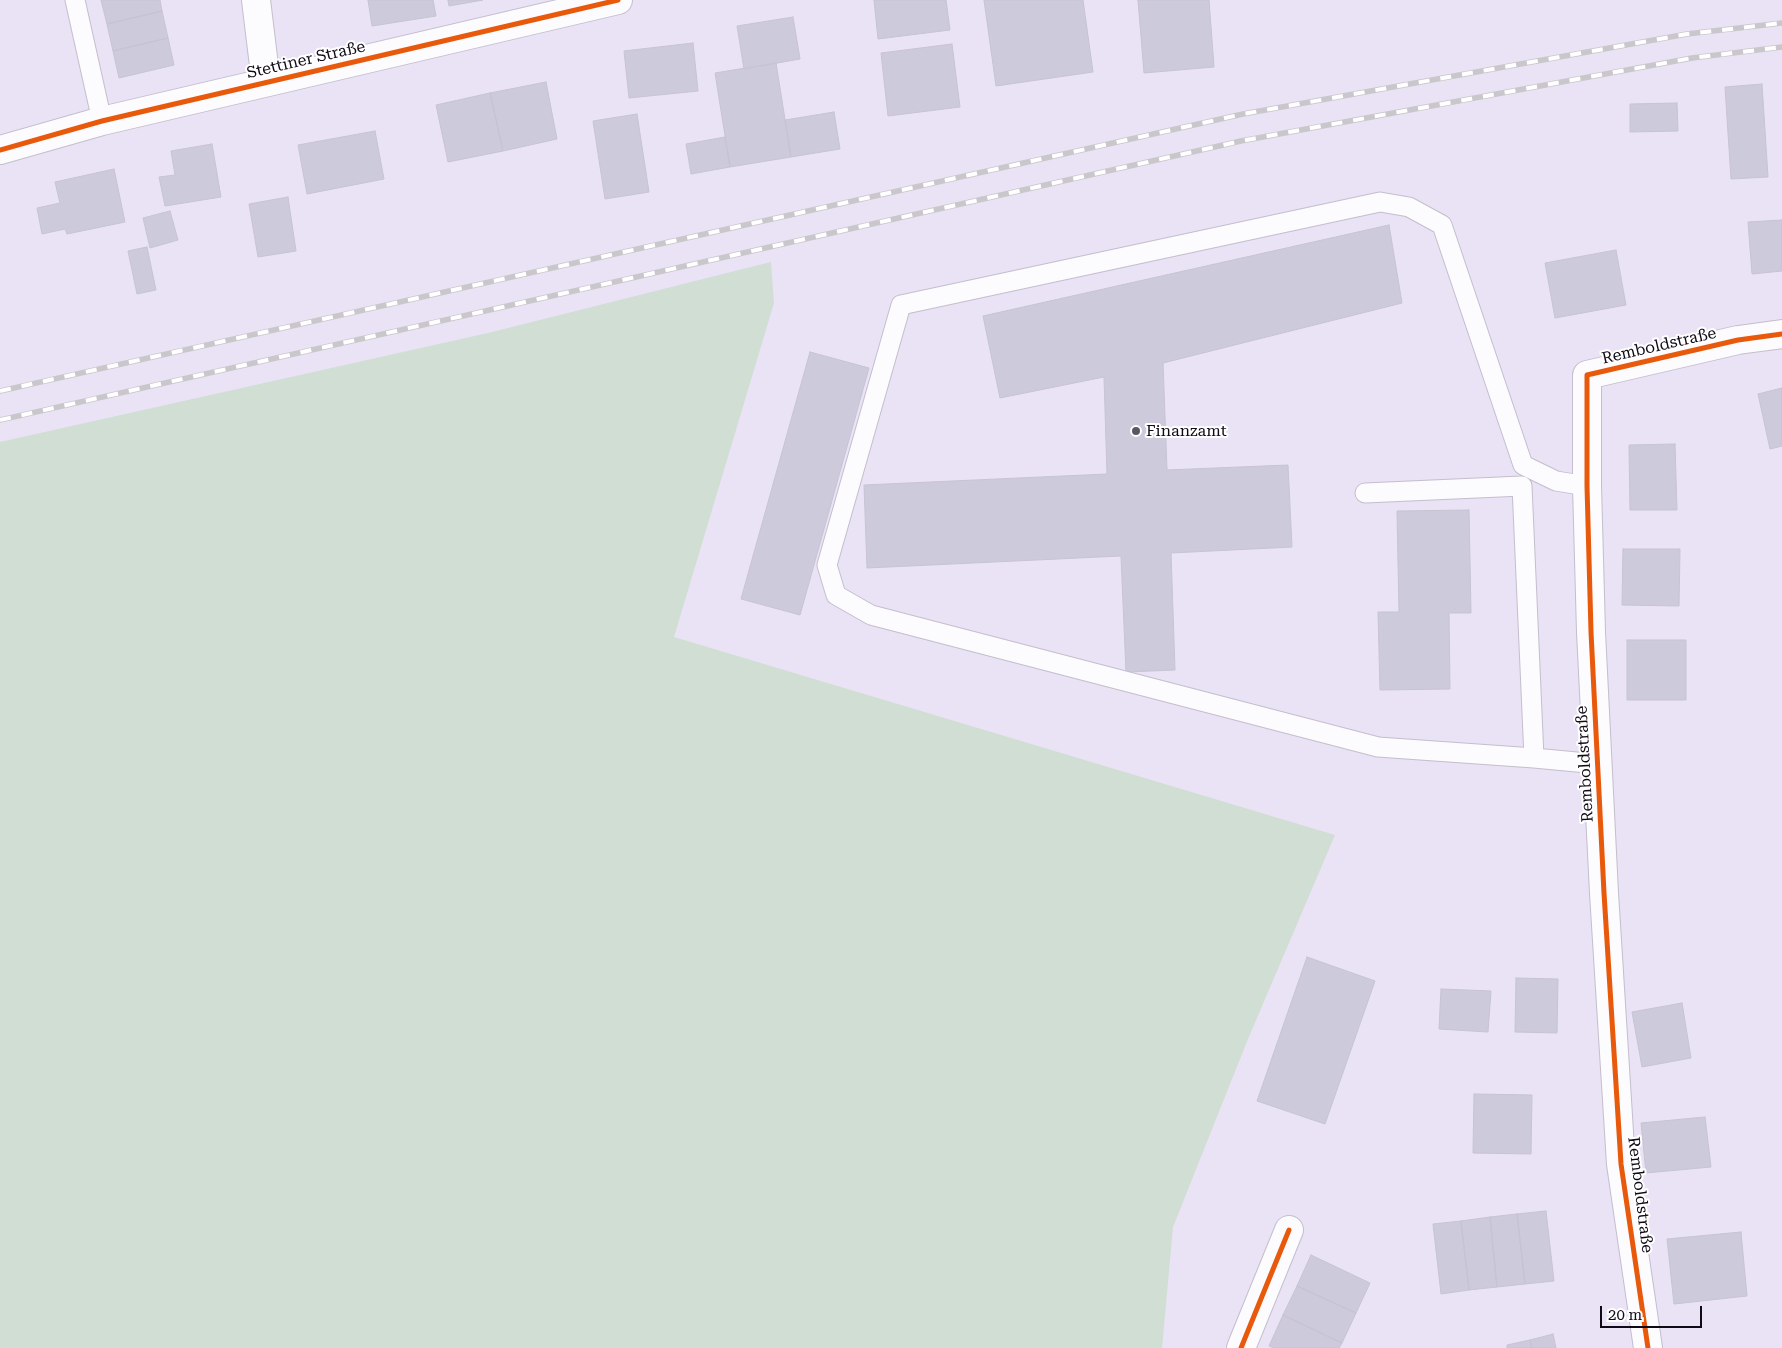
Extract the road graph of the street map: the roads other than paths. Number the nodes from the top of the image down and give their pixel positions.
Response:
1 (75, 0) edge
2 (256, 0) edge
3 (618, 0) edge
4 (266, 82) junction
5 (102, 120) junction
6 (0, 150) edge
7 (1782, 334) edge
8 (1523, 465) junction
9 (1522, 486) junction
10 (1587, 486) junction
11 (1365, 493) dead end
12 (1534, 758) junction
13 (1598, 764) junction
14 (1289, 1230) dead end
15 (1241, 1348) edge
16 (1648, 1348) edge

1 - 5 lane
2 - 4 street
3 - 4 street, Stettiner Straße
4 - 5 street, Stettiner Straße
5 - 6 street, Stettiner Straße
7 - 10 street, Remboldstraße
8 - 9 lane
8 - 10 lane
8 - 12 lane
9 - 11 lane
9 - 12 lane
10 - 13 street, Remboldstraße
12 - 13 lane
13 - 16 street, Remboldstraße
14 - 15 street

